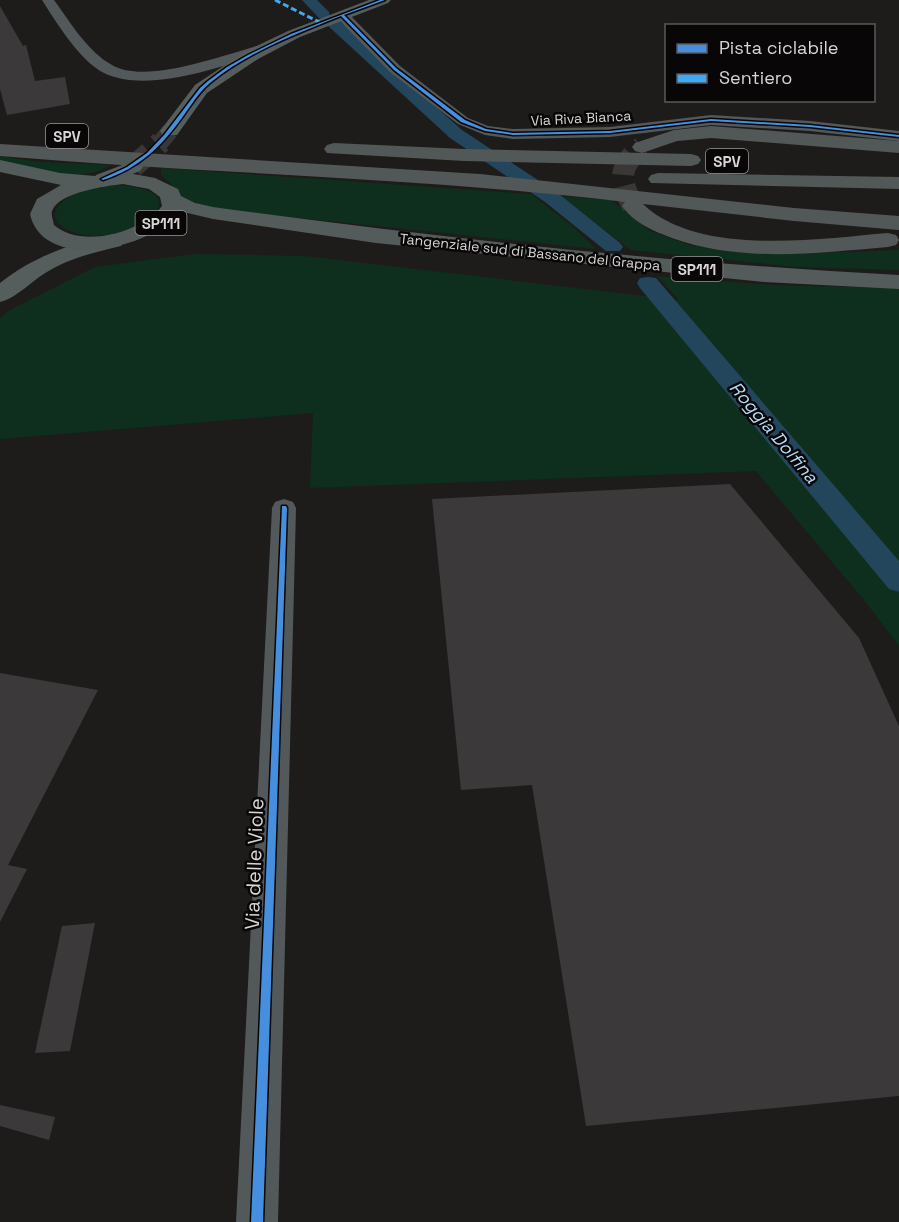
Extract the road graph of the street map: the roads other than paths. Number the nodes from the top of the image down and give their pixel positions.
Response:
1 (48, 0) edge
2 (383, 0) edge
3 (342, 15) junction
4 (268, 47) junction
5 (197, 66) junction
6 (224, 72) junction
7 (0, 133) edge
8 (45, 135) dead end
9 (899, 136) edge
10 (176, 143) junction
11 (642, 147) tunnel mouth
12 (899, 147) edge
13 (0, 148) edge
14 (311, 148) dead end
15 (718, 161) dead end
16 (136, 162) junction
17 (844, 162) dead end
18 (899, 162) edge
19 (0, 166) edge
20 (554, 166) junction
21 (0, 175) edge
22 (494, 177) junction
23 (97, 180) junction
24 (899, 183) edge
25 (173, 200) junction
26 (45, 206) junction
27 (633, 206) tunnel mouth
28 (899, 224) edge
29 (48, 231) junction
30 (142, 234) junction
31 (376, 236) junction
32 (899, 240) edge
33 (113, 241) junction
34 (30, 271) junction
35 (899, 282) edge
36 (0, 295) edge
37 (284, 508) dead end
38 (257, 1222) edge

1 - 5 street
2 - 3 street
3 - 4 street
3 - 9 street, Via Riva Bianca
4 - 5 street
4 - 6 street
5 - 6 street
6 - 10 street
7 - 8 highway, SPV
10 - 16 highway, SPV
10 - 22 highway, SPV
11 - 12 highway
13 - 16 highway
14 - 20 highway, SPV
15 - 20 highway, SPV
16 - 22 highway
16 - 23 street
16 - 23 main road
16 - 25 main road, SP111
17 - 18 highway
19 - 23 main road
20 - 22 highway, SPV
20 - 24 highway, SPV
21 - 26 main road
22 - 28 highway
23 - 26 main road
25 - 30 main road, SP111
25 - 31 main road, Tangenziale sud di Bassano del Grappa / SP111
26 - 29 main road
27 - 32 highway
29 - 33 main road, SP111
29 - 34 street
30 - 31 main road, Tangenziale sud di Bassano del Grappa / SP111
30 - 33 main road, SP111
31 - 35 main road, Tangenziale sud di Bassano del Grappa / SP111
33 - 34 street
34 - 36 street
37 - 38 street, Via delle Viole

